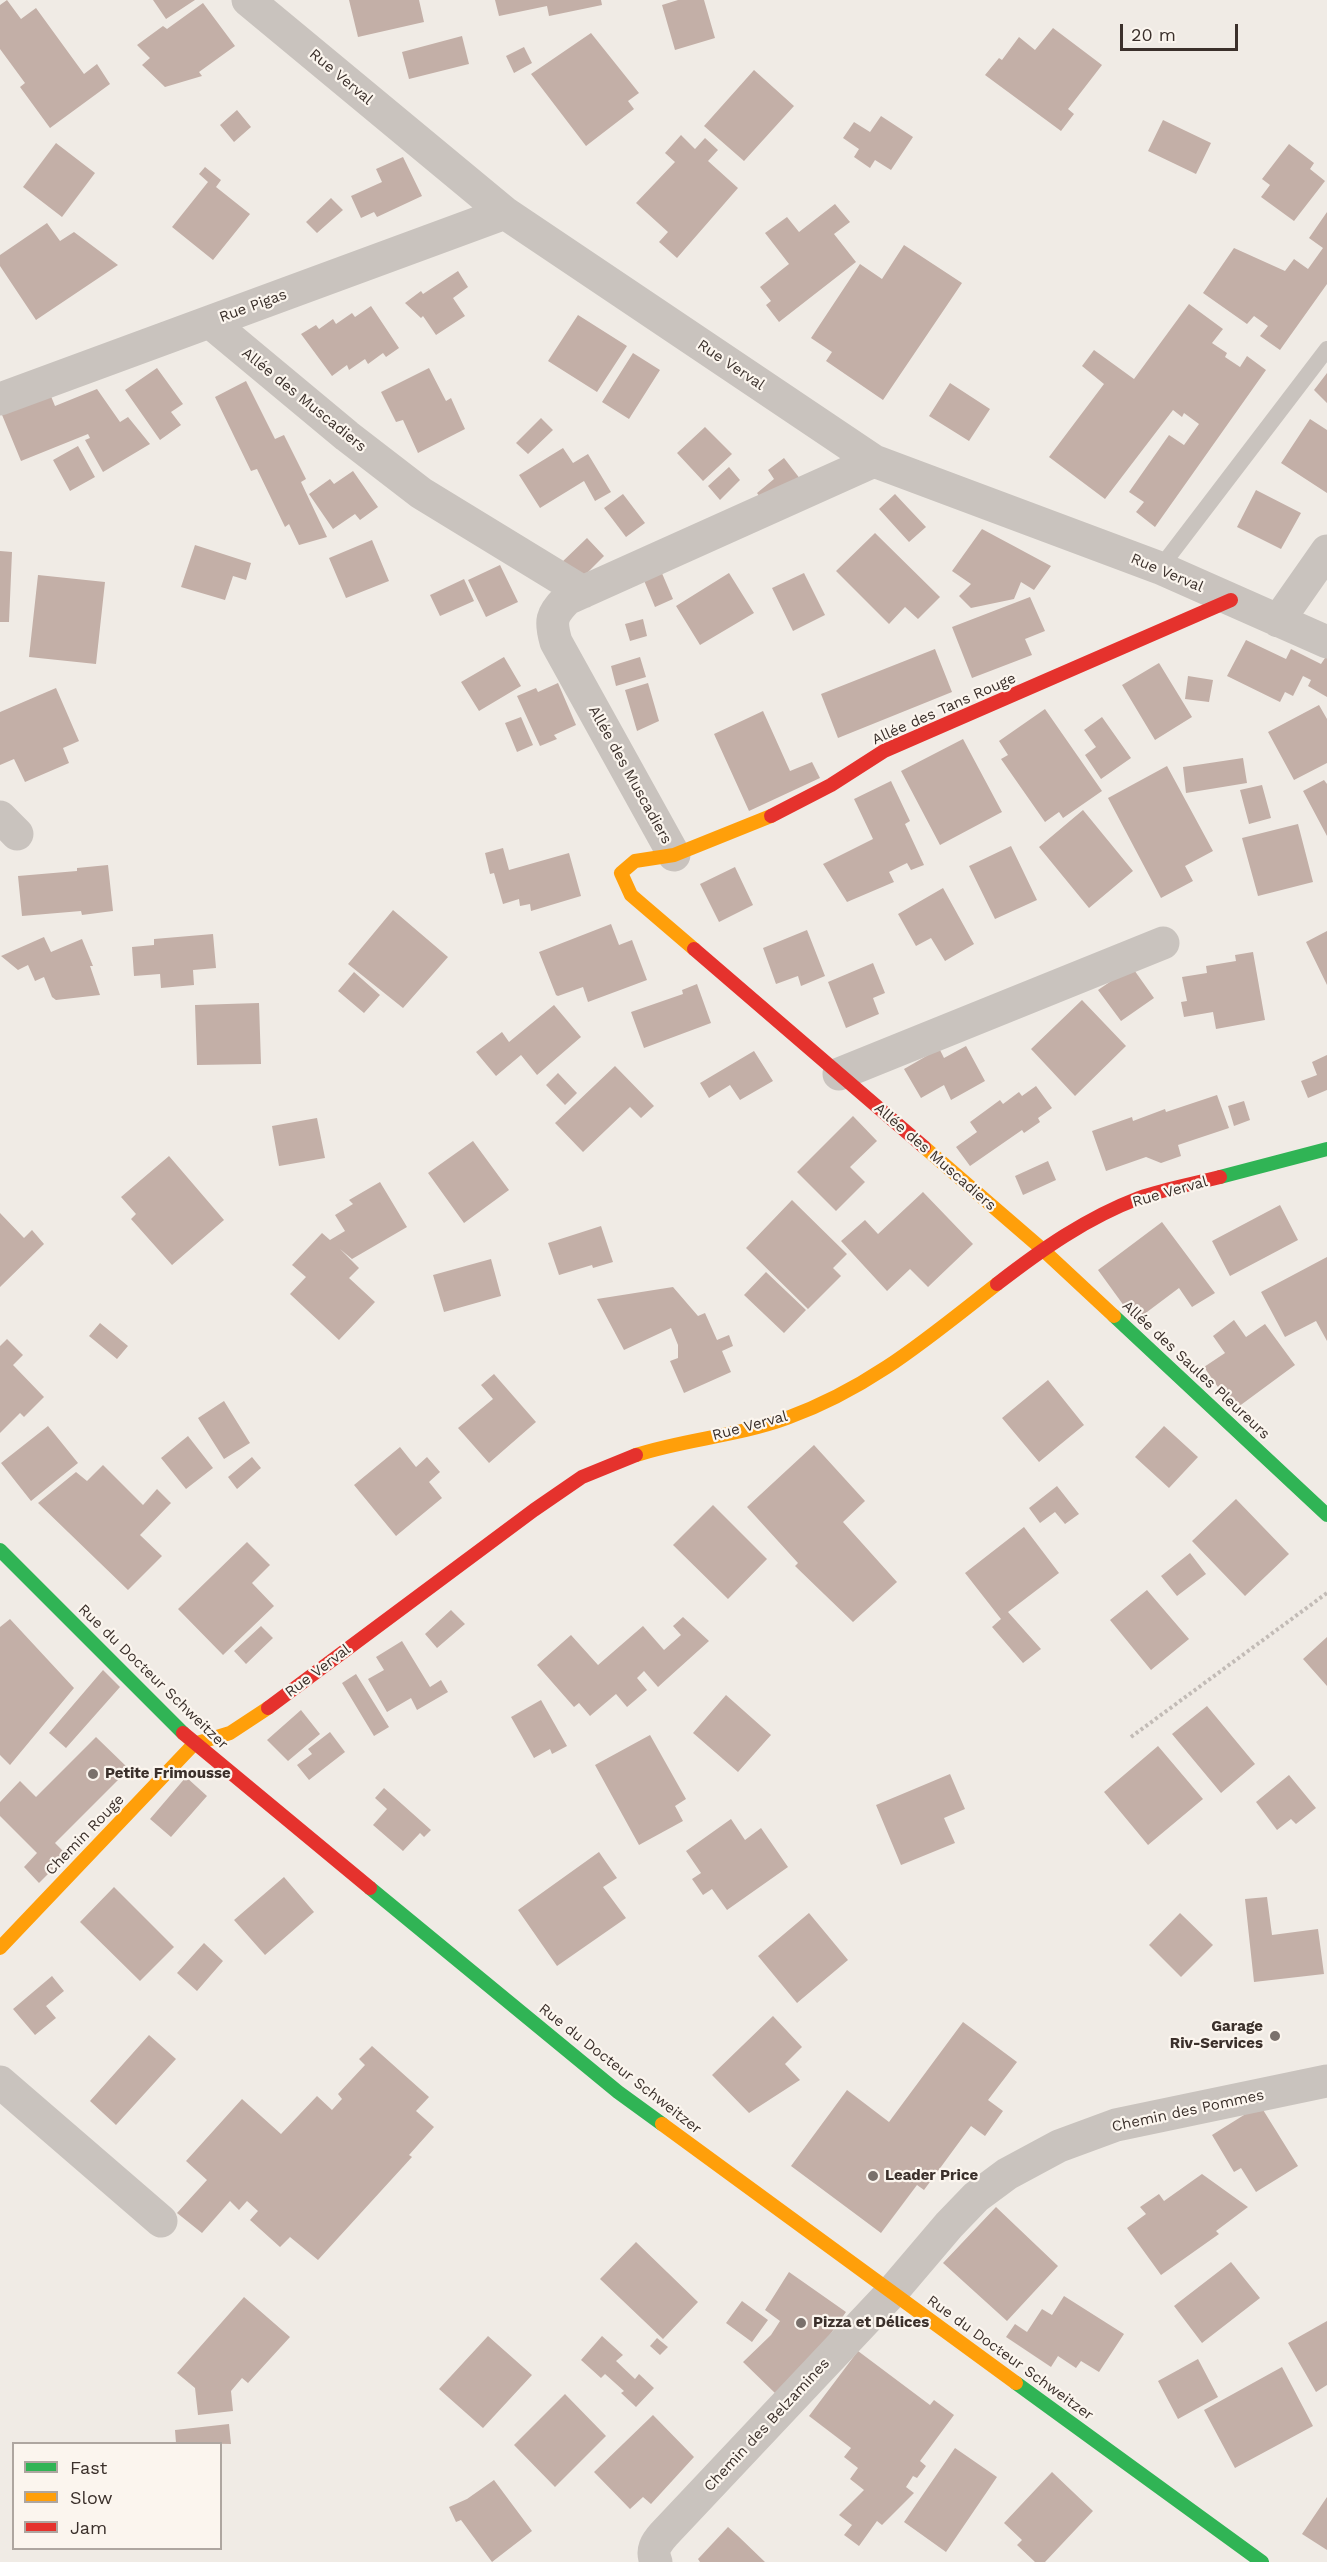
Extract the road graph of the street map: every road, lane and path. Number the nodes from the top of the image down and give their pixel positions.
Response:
1 (248, 0) edge
2 (505, 213) junction
3 (210, 322) junction
4 (1327, 349) edge
5 (0, 399) edge
6 (874, 461) junction
7 (1327, 551) edge
8 (1160, 568) junction
9 (583, 592) junction
10 (1231, 600) junction
11 (1278, 621) junction
12 (1327, 642) edge
13 (674, 855) junction
14 (1163, 943) dead end
15 (838, 1074) junction
16 (1327, 1149) edge
17 (1042, 1249) junction
18 (1327, 1515) edge
19 (0, 1550) edge
20 (1327, 1593) edge
21 (1131, 1737) dead end
22 (194, 1744) junction
23 (0, 1948) edge
24 (1327, 2081) edge
25 (0, 2082) edge
26 (161, 2220) dead end
27 (892, 2292) junction
28 (656, 2562) edge
29 (1262, 2562) edge

1 - 2 street, Rue Verval
2 - 3 street, Rue Pigas
2 - 6 street, Rue Verval
3 - 5 street, Rue Pigas
3 - 9 street, Allée des Muscadiers
4 - 8 lane
6 - 8 street, Rue Verval
6 - 9 street
7 - 11 street
8 - 10 street, Rue Verval
9 - 13 street, Allée des Muscadiers
10 - 11 street, Rue Verval
10 - 13 street, Allée des Tans Rouge
11 - 12 street, Rue Verval
13 - 15 street, Allée des Muscadiers
14 - 15 street
15 - 17 street, Allée des Muscadiers
16 - 17 street, Rue Verval
17 - 18 street, Allée des Saules Pleureurs
17 - 22 street, Rue Verval
19 - 22 street, Rue du Docteur Schweitzer
20 - 21 path
22 - 23 street, Chemin Rouge
22 - 27 street, Rue du Docteur Schweitzer
24 - 27 street, Chemin des Pommes
25 - 26 street
27 - 28 street, Chemin des Belzamines
27 - 29 street, Rue du Docteur Schweitzer

